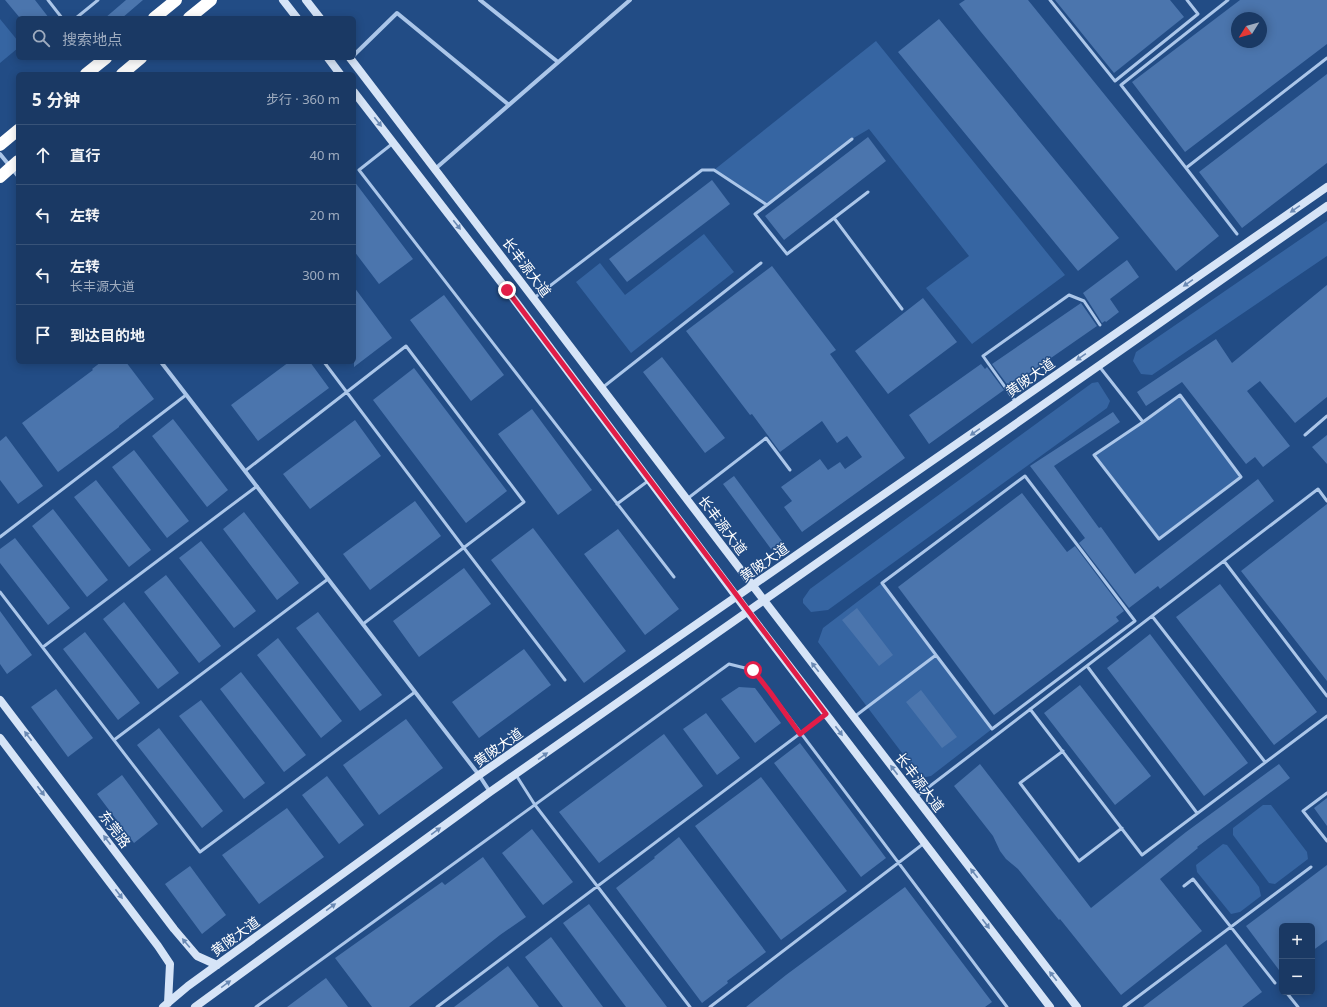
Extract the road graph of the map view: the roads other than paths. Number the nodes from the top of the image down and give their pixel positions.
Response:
1 (48, 0) edge
2 (98, 0) edge
3 (176, 0) edge
4 (211, 0) edge
5 (283, 0) edge
6 (306, 0) edge
7 (480, 0) edge
8 (630, 0) edge
9 (1050, 0) edge
10 (1187, 0) edge
11 (1228, 0) edge
12 (60, 16) edge
13 (78, 16) edge
14 (156, 16) edge
15 (191, 16) edge
16 (295, 16) edge
17 (318, 16) edge
18 (356, 53) edge
19 (1327, 58) edge
20 (99, 60) edge
21 (140, 60) edge
22 (330, 60) edge
23 (353, 60) edge
24 (558, 62) junction
25 (88, 72) edge
26 (124, 72) edge
27 (338, 72) edge
28 (356, 95) edge
29 (508, 105) junction
30 (16, 132) edge
31 (852, 139) dead end
32 (394, 143) junction
33 (0, 145) edge
34 (0, 154) edge
35 (16, 168) edge
36 (1186, 168) junction
37 (435, 169) junction
38 (0, 176) edge
39 (1327, 187) edge
40 (868, 192) dead end
41 (767, 205) junction
42 (1327, 206) edge
43 (834, 218) junction
44 (1237, 234) dead end
45 (761, 263) dead end
46 (534, 298) junction
47 (902, 309) dead end
48 (1100, 325) dead end
49 (163, 364) edge
50 (326, 364) edge
51 (1099, 366) junction
52 (602, 388) junction
53 (347, 391) junction
54 (186, 395) junction
55 (1016, 403) junction
56 (1327, 416) edge
57 (1143, 422) junction
58 (1305, 435) dead end
59 (790, 470) dead end
60 (245, 471) junction
61 (650, 480) junction
62 (257, 486) junction
63 (687, 500) junction
64 (1327, 501) edge
65 (617, 504) junction
66 (0, 537) edge
67 (464, 548) junction
68 (1224, 561) junction
69 (674, 576) dead end
70 (328, 579) junction
71 (753, 586) junction
72 (0, 592) edge
73 (738, 597) junction
74 (764, 600) junction
75 (748, 612) junction
76 (1152, 616) junction
77 (363, 624) junction
78 (43, 647) junction
79 (936, 655) junction
80 (1087, 666) junction
81 (565, 680) dead end
82 (415, 692) junction
83 (1327, 696) edge
84 (0, 700) edge
85 (1030, 709) junction
86 (826, 714) junction
87 (1327, 716) edge
88 (854, 717) junction
89 (800, 734) junction
90 (0, 738) edge
91 (114, 740) junction
92 (1063, 751) junction
93 (1265, 762) junction
94 (516, 774) junction
95 (479, 775) junction
96 (490, 792) junction
97 (1327, 793) edge
98 (915, 797) junction
99 (535, 805) junction
100 (1197, 814) junction
101 (1122, 828) junction
102 (1327, 841) edge
103 (925, 843) junction
104 (898, 863) junction
105 (1311, 867) dead end
106 (598, 886) junction
107 (1184, 886) dead end
108 (1231, 927) junction
109 (217, 965) junction
110 (1274, 984) dead end
111 (1288, 995) edge
112 (165, 1005) edge
113 (1048, 1006) edge
114 (195, 1007) edge
115 (256, 1007) edge
116 (437, 1007) edge
117 (690, 1007) edge
118 (710, 1007) edge
119 (1007, 1007) edge
120 (1076, 1007) edge
121 (1124, 1007) edge
122 (1298, 1007) edge

1 - 12 lane
2 - 13 lane
3 - 14 highway
4 - 15 highway
5 - 16 street
6 - 17 street
7 - 24 street
8 - 24 street
9 - 10 lane
11 - 36 lane
18 - 29 street
19 - 36 lane
20 - 25 highway
21 - 26 highway
22 - 27 street
23 - 37 street, 长丰源大道
24 - 29 street
28 -> 32 street, 长丰源大道
29 - 37 street
30 - 33 highway
31 - 41 lane
32 -> 61 street, 长丰源大道
32 - 65 lane
34 - 35 street
35 - 38 highway
36 - 44 lane
37 - 46 street, 长丰源大道
39 -> 55 street, 黄陂大道
40 - 43 lane
41 - 43 lane
41 - 46 lane
42 - 51 street
43 - 47 lane
45 - 52 lane
46 - 52 street, 长丰源大道
48 - 55 lane
49 - 54 street
50 - 53 lane
51 - 57 lane
51 - 74 street
52 - 63 street, 长丰源大道
53 - 60 lane
53 - 67 lane
53 - 67 lane
54 - 60 street
54 - 66 lane
55 -> 71 street, 黄陂大道
56 - 58 lane
57 - 57 lane
59 - 63 lane
60 - 62 street
61 - 65 lane
61 - 73 street, 长丰源大道
62 - 70 street
62 - 78 lane
63 - 71 street, 长丰源大道
64 - 68 lane
65 - 69 lane
67 - 77 lane
67 - 81 lane
68 - 76 lane
68 - 83 lane
70 - 77 street
70 - 91 lane
71 - 73 street, 黄陂大道
71 - 74 street, 长丰源大道
72 - 78 lane
73 - 75 street, 长丰源大道
73 - 95 street, 黄陂大道
74 - 75 street
88 -> 74 street, 长丰源大道
75 - 86 street, 长丰源大道
94 -> 75 street
76 - 80 lane
76 - 93 lane
77 - 82 street
78 - 91 lane
79 - 79 lane
79 - 88 lane
80 - 85 lane
80 - 100 lane
82 - 91 lane
82 - 95 street
109 -> 84 street, 东莞路
85 - 92 lane
85 - 98 lane
86 - 89 lane
86 -> 103 street, 长丰源大道
87 - 93 lane
98 -> 88 street, 长丰源大道
89 - 99 lane
89 - 104 lane
89 - 106 lane
90 -> 112 street
92 - 101 lane
92 - 101 lane
93 - 100 lane
94 - 96 street
94 - 99 lane
95 - 96 street
95 - 109 street, 黄陂大道
114 -> 96 street
97 - 102 lane
120 -> 98 street, 长丰源大道
99 - 106 lane
99 - 115 lane
100 - 101 lane
103 - 104 lane
103 -> 113 street, 长丰源大道
104 - 118 lane
104 - 119 lane
105 - 108 lane
106 - 116 lane
106 - 117 lane
107 - 108 lane
108 - 110 lane
108 - 121 lane
109 - 112 street, 黄陂大道
111 - 122 lane

